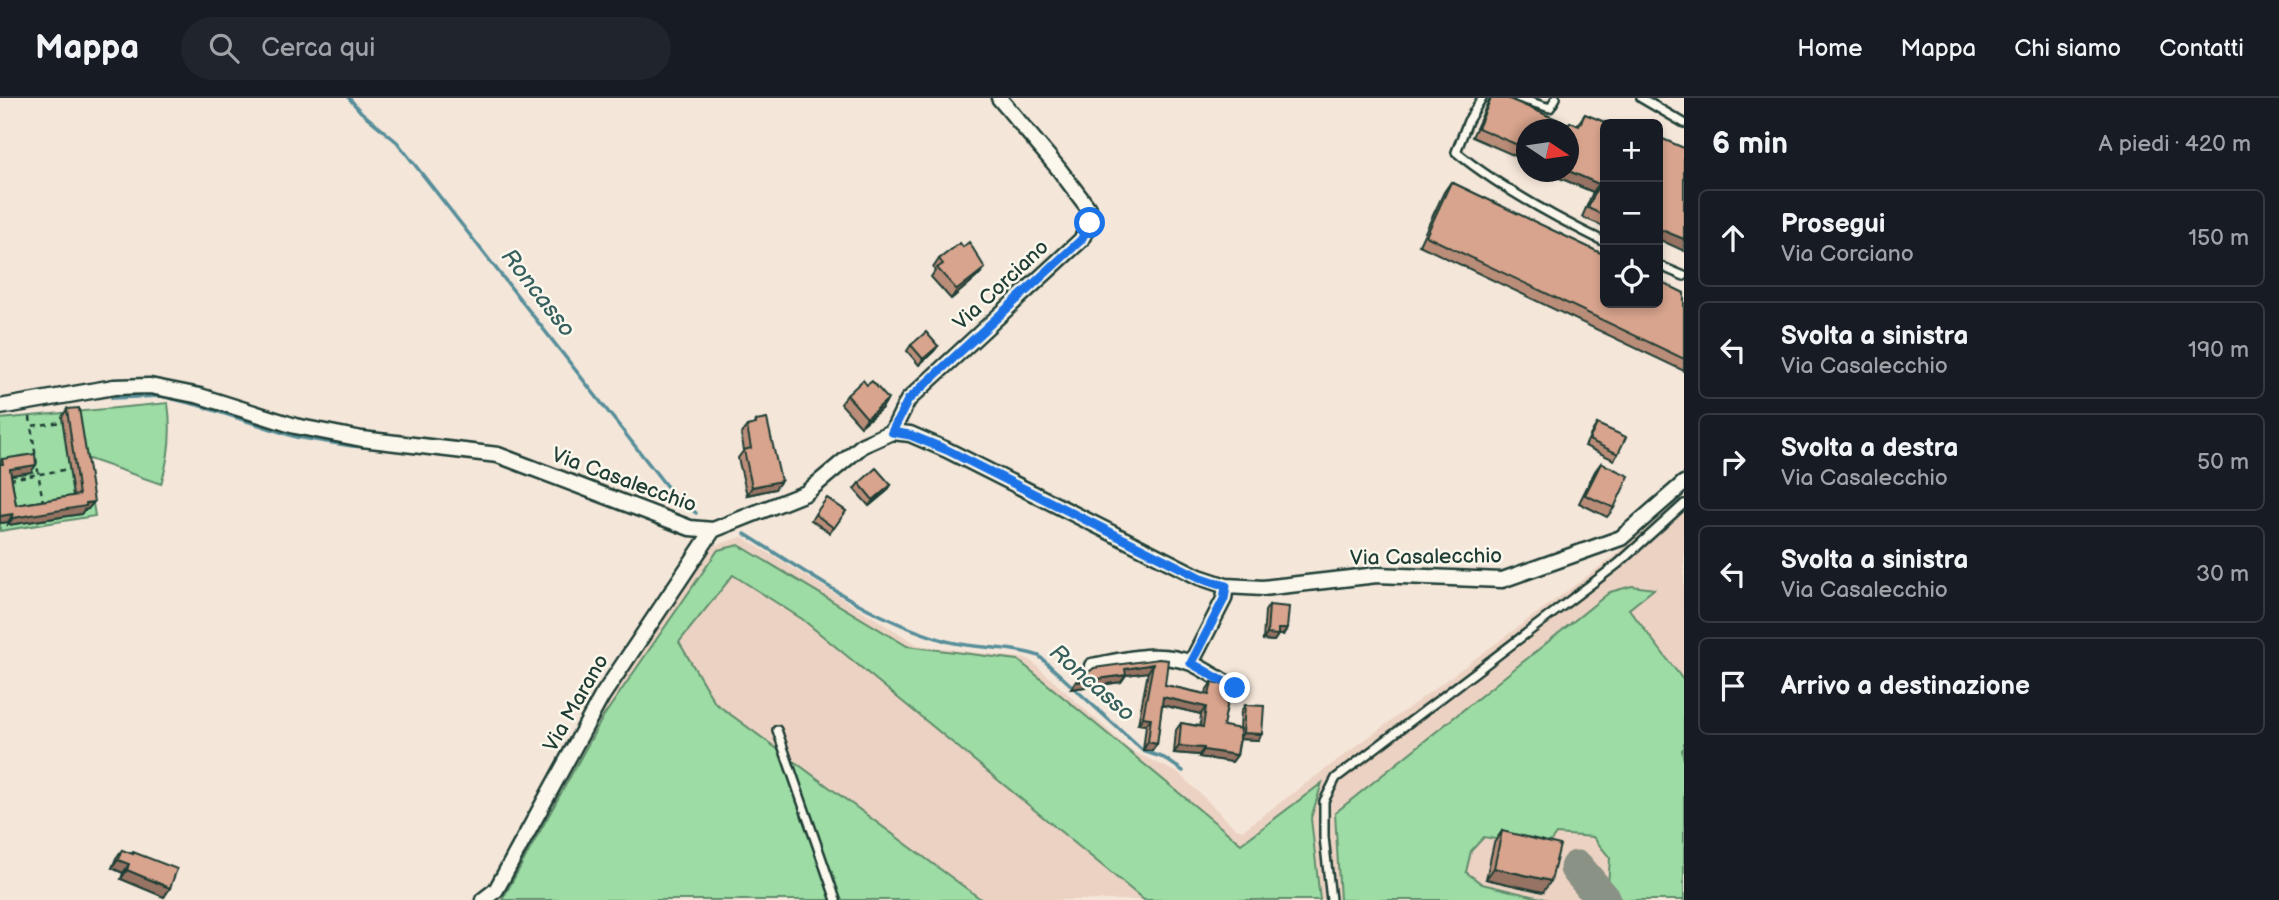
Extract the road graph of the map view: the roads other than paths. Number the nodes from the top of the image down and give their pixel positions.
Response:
1 (999, 98) edge
2 (1482, 98) edge
3 (1518, 98) edge
4 (1556, 98) edge
5 (1641, 98) edge
6 (1684, 123) edge
7 (1600, 240) edge
8 (1663, 267) edge
9 (1684, 276) edge
10 (0, 407) edge
11 (892, 432) junction
12 (1684, 483) edge
13 (1684, 504) edge
14 (713, 530) junction
15 (1226, 586) junction
16 (1191, 663) junction
17 (1093, 666) edge
18 (1235, 688) dead end
19 (777, 730) dead end
20 (483, 900) edge
21 (836, 900) edge
22 (1331, 900) edge

1 - 11 street, Via Corciano
2 - 7 lane
3 - 4 lane
5 - 6 lane
8 - 9 lane
10 - 14 street, Via Casalecchio
11 - 14 street, Via Casalecchio
11 - 15 street, Via Casalecchio
12 - 15 street, Via Casalecchio
13 - 22 lane
14 - 20 street, Via Marano
15 - 16 street
16 - 17 street
16 - 18 street
19 - 21 lane

